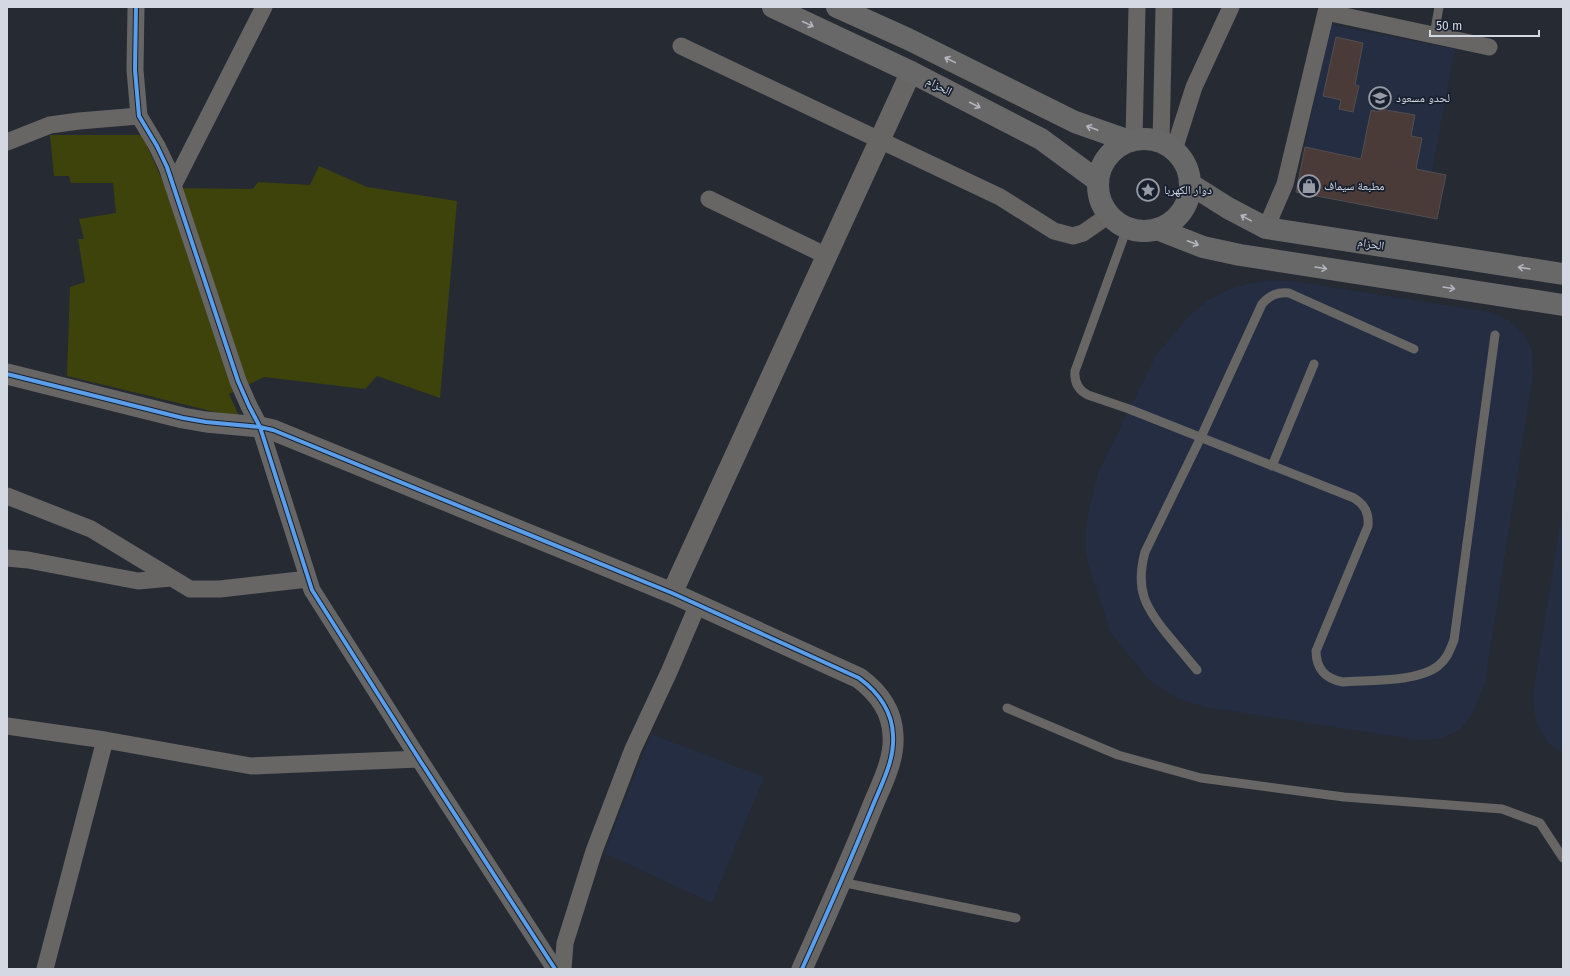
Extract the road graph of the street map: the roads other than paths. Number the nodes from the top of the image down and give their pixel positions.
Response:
1 (136, 7) edge
2 (264, 7) edge
3 (773, 7) edge
4 (837, 7) edge
5 (1137, 7) edge
6 (1164, 7) edge
7 (1232, 7) edge
8 (1439, 7) edge
9 (1434, 35) junction
10 (908, 39) junction
11 (681, 46) dead end
12 (1489, 47) dead end
13 (904, 68) junction
14 (139, 116) junction
15 (880, 140) junction
16 (1132, 141) junction
17 (7, 142) edge
18 (1167, 146) junction
19 (1098, 181) junction
20 (1190, 184) junction
21 (173, 186) junction
22 (709, 199) dead end
23 (1109, 215) junction
24 (1127, 228) junction
25 (1266, 228) junction
26 (1157, 230) junction
27 (827, 256) junction
28 (1563, 274) edge
29 (1563, 305) edge
30 (1495, 335) dead end
31 (1414, 349) dead end
32 (1314, 364) dead end
33 (7, 374) edge
34 (260, 427) junction
35 (1201, 437) junction
36 (1272, 466) junction
37 (7, 496) edge
38 (7, 558) edge
39 (171, 578) junction
40 (308, 579) junction
41 (672, 593) junction
42 (698, 604) junction
43 (1197, 670) dead end
44 (1006, 708) dead end
45 (7, 726) edge
46 (105, 740) junction
47 (419, 759) junction
48 (1563, 858) edge
49 (842, 882) junction
50 (1016, 918) dead end
51 (45, 969) edge
52 (555, 969) edge
53 (563, 969) edge
54 (802, 969) edge

1 - 14 street
2 - 21 street
3 -> 13 main road, الحزام
4 - 10 main road
5 - 16 street
6 - 18 street
7 - 18 street
8 - 9 lane
9 - 12 street
9 - 25 street
10 - 13 main road
16 -> 10 main road
11 - 15 street
13 - 15 street
13 -> 19 main road, الحزام
14 - 17 street
14 - 21 street
15 - 23 street
15 - 27 street
16 - 18 main road
16 - 19 main road
18 - 20 main road
19 - 23 main road
25 -> 20 main road, الحزام
20 - 26 main road
21 - 34 street
22 - 27 street
23 - 24 main road
24 - 26 main road
24 - 35 lane
28 -> 25 main road, الحزام
26 -> 29 main road
27 - 41 street
30 - 36 lane
31 - 35 lane
32 - 36 lane
33 - 34 street
34 - 40 street
34 - 41 street
35 - 36 lane
35 - 43 lane
37 - 39 street
38 - 39 street
39 - 40 street
40 - 47 street
41 - 42 street
42 - 49 street
42 - 53 street
44 - 48 lane
45 - 46 street
46 - 47 street
46 - 51 street
47 - 52 street
49 - 50 lane
49 - 54 street

